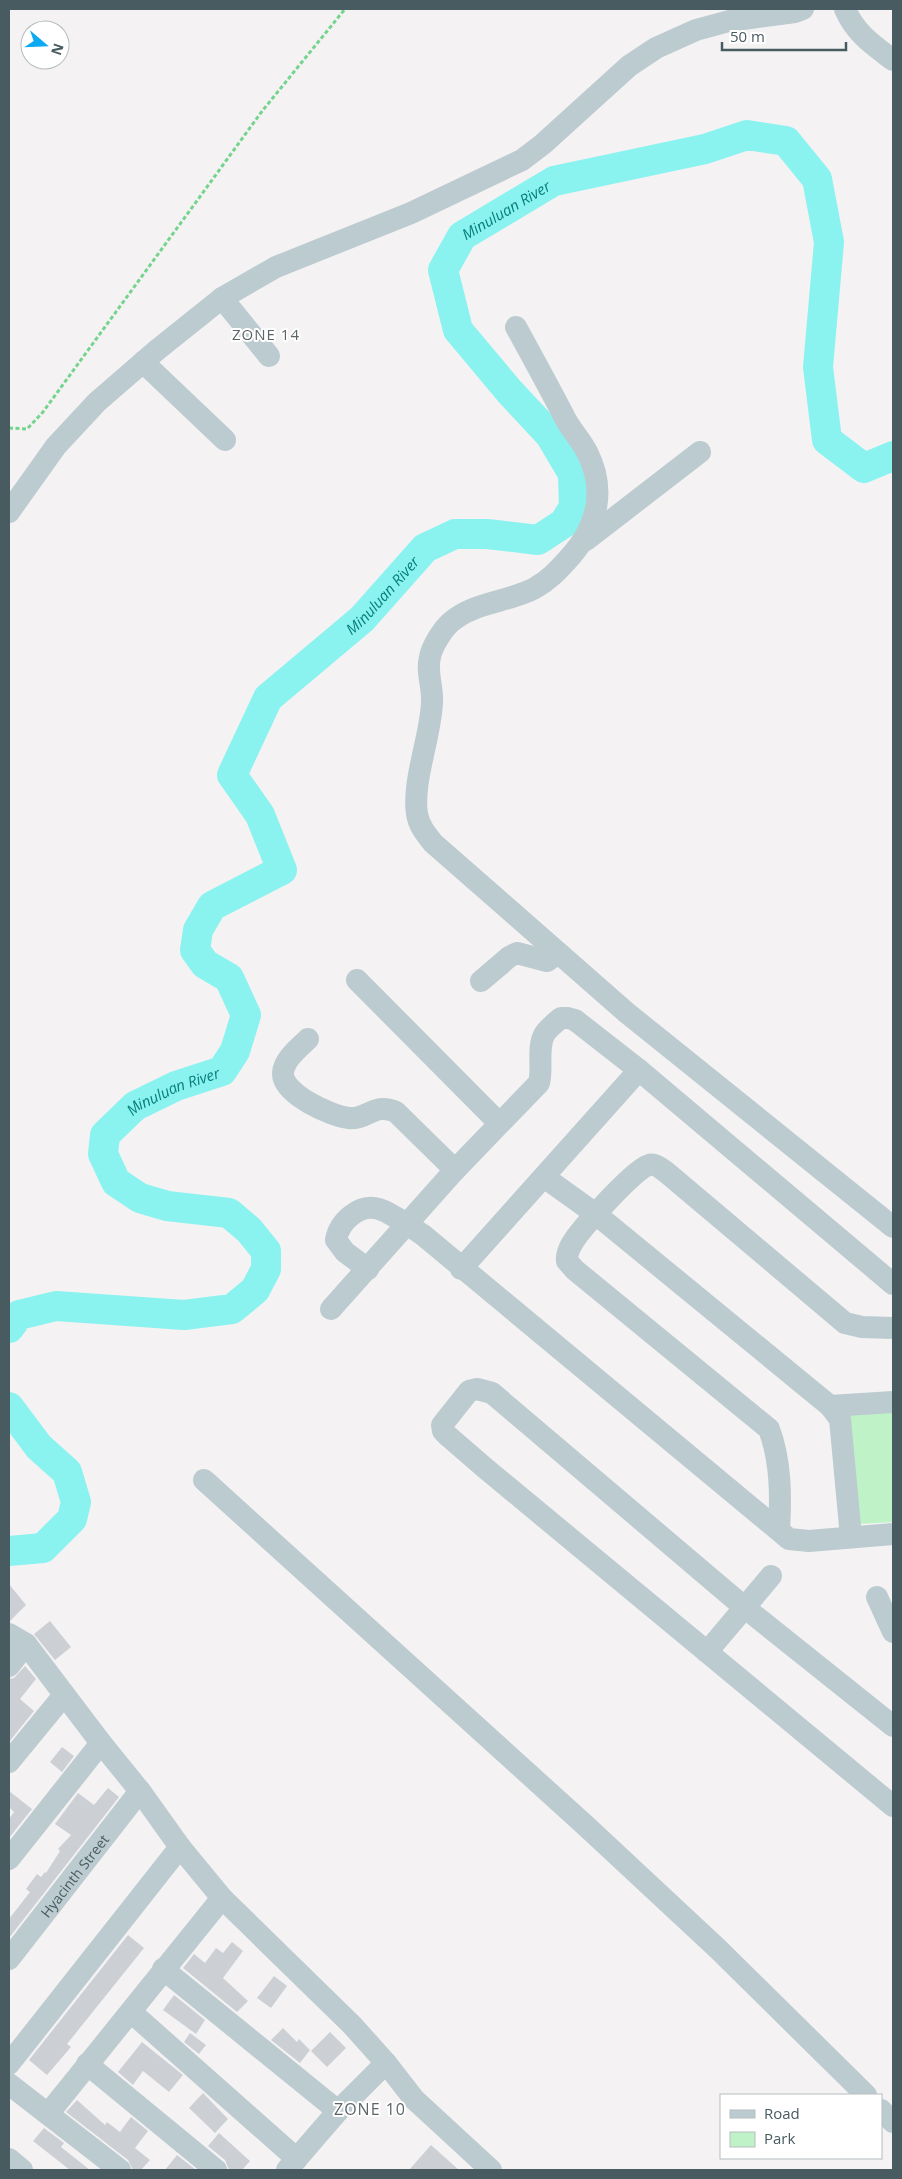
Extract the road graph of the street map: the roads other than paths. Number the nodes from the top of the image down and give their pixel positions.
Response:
1 (804, 9) edge
2 (846, 9) edge
3 (893, 60) edge
4 (222, 298) junction
5 (516, 327) dead end
6 (269, 356) dead end
7 (143, 362) junction
8 (225, 440) dead end
9 (700, 452) dead end
10 (9, 512) edge
11 (585, 540) junction
12 (558, 953) junction
13 (357, 980) dead end
14 (481, 981) dead end
15 (308, 1040) dead end
16 (639, 1070) junction
17 (499, 1123) junction
18 (455, 1170) junction
19 (544, 1177) junction
20 (597, 1215) junction
21 (406, 1224) junction
22 (893, 1227) edge
23 (368, 1269) junction
24 (461, 1269) junction
25 (893, 1284) edge
26 (331, 1309) dead end
27 (893, 1328) edge
28 (893, 1402) edge
29 (830, 1406) junction
30 (204, 1480) dead end
31 (779, 1530) junction
32 (893, 1534) edge
33 (850, 1537) junction
34 (771, 1576) dead end
35 (877, 1597) dead end
36 (744, 1607) junction
37 (893, 1632) edge
38 (17, 1639) edge
39 (707, 1652) junction
40 (9, 1666) edge
41 (64, 1695) junction
42 (893, 1726) edge
43 (101, 1744) junction
44 (9, 1762) edge
45 (140, 1791) junction
46 (893, 1806) edge
47 (180, 1847) junction
48 (9, 1860) edge
49 (222, 1898) junction
50 (9, 1959) edge
51 (164, 1969) junction
52 (131, 2012) junction
53 (386, 2063) junction
54 (9, 2064) edge
55 (87, 2064) junction
56 (9, 2084) edge
57 (865, 2094) edge
58 (338, 2111) junction
59 (882, 2111) edge
60 (48, 2114) junction
61 (893, 2122) edge
62 (9, 2159) edge
63 (292, 2165) edge
64 (22, 2170) edge
65 (120, 2170) edge
66 (216, 2170) edge
67 (491, 2170) edge

1 - 4 street
2 - 3 street
4 - 6 street
4 - 7 street
5 - 11 street
7 - 8 street
7 - 10 street
9 - 11 street
11 - 12 street
12 - 14 street
12 - 22 street
13 - 17 street
15 - 18 street
16 - 17 street
16 - 19 street
16 - 25 street
17 - 18 street
18 - 21 street
19 - 20 street
19 - 24 street
20 - 27 street
20 - 29 street
20 - 31 street
21 - 23 street
21 - 23 street
21 - 24 street
23 - 26 street
24 - 31 street
28 - 29 street
29 - 33 street
30 - 57 street
31 - 33 street
32 - 33 street
34 - 36 street
35 - 37 street
36 - 39 street
36 - 39 street
36 - 42 street
38 - 40 street
38 - 41 street
39 - 46 street
41 - 43 street
41 - 44 street
43 - 45 street
43 - 48 street
45 - 47 street
45 - 50 street, Hyacinth Street
47 - 49 street
47 - 54 street
49 - 51 street
49 - 53 street
51 - 52 street
51 - 58 street
52 - 55 street
52 - 63 street
53 - 58 street
53 - 67 street
55 - 60 street
55 - 66 street
56 - 60 street
58 - 63 street
59 - 61 street
60 - 65 street
62 - 64 street

